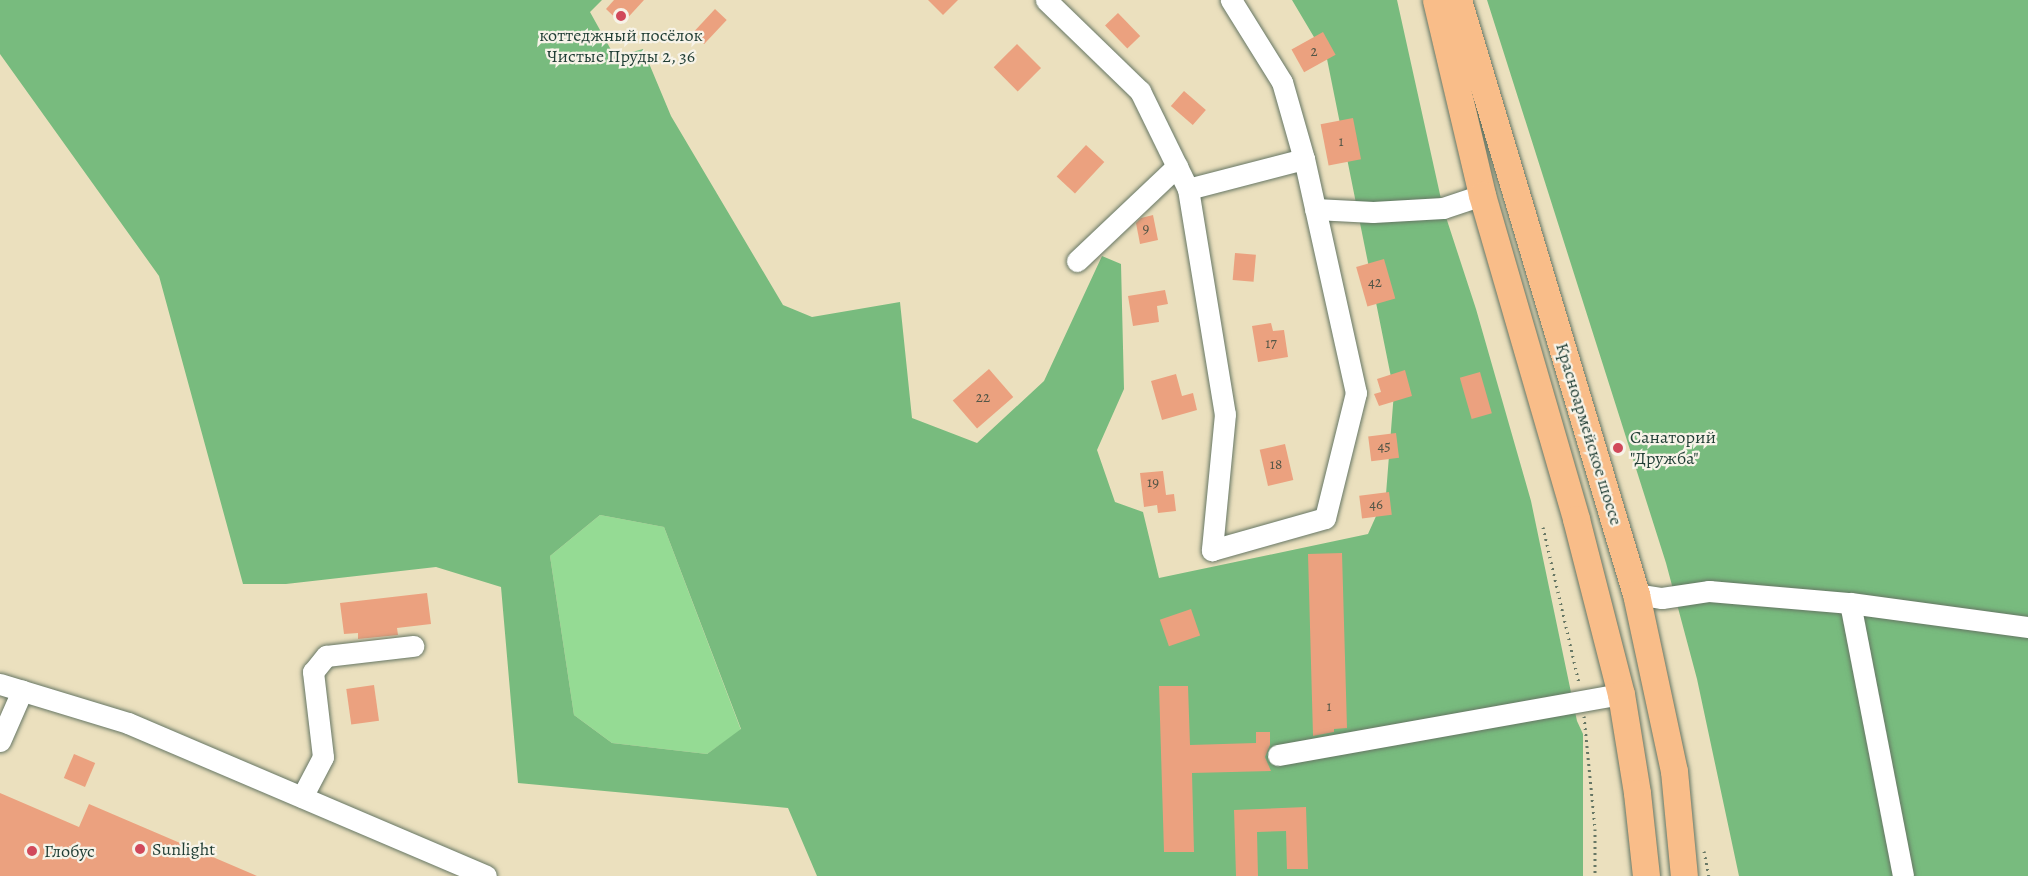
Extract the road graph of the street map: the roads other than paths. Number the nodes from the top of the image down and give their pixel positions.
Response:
1 (1046, 0) edge
2 (1232, 0) edge
3 (1436, 0) edge
4 (1458, 0) edge
5 (1304, 159) junction
6 (1177, 166) junction
7 (1188, 189) junction
8 (1482, 195) junction
9 (1315, 209) junction
10 (1077, 261) dead end
11 (1636, 594) junction
12 (1850, 603) junction
13 (2028, 627) edge
14 (413, 646) dead end
15 (0, 684) edge
16 (22, 691) junction
17 (1621, 694) junction
18 (0, 741) edge
19 (1278, 755) dead end
20 (1674, 771) junction
21 (1637, 793) junction
22 (302, 797) junction
23 (486, 876) edge
24 (1636, 876) edge
25 (1646, 876) edge
26 (1684, 876) edge
27 (1700, 876) edge
28 (1903, 876) edge

1 - 6 street
2 - 5 street
3 - 8 main road, Красноармейское шоссе
4 - 11 main road, Красноармейское шоссе
5 - 7 street
5 - 9 street
6 - 7 street
6 - 10 street
7 - 9 street
8 - 9 street
8 - 17 main road, Красноармейское шоссе
11 - 12 street
11 - 20 main road, Красноармейское шоссе
12 - 13 street
12 - 28 street
14 - 22 street
15 - 16 street
16 - 18 street
16 - 22 street
17 - 19 street
17 - 21 main road, Красноармейское шоссе
20 - 26 main road, Красноармейское шоссе
20 - 27 main road
21 - 24 main road
21 - 25 main road, Красноармейское шоссе
22 - 23 street

